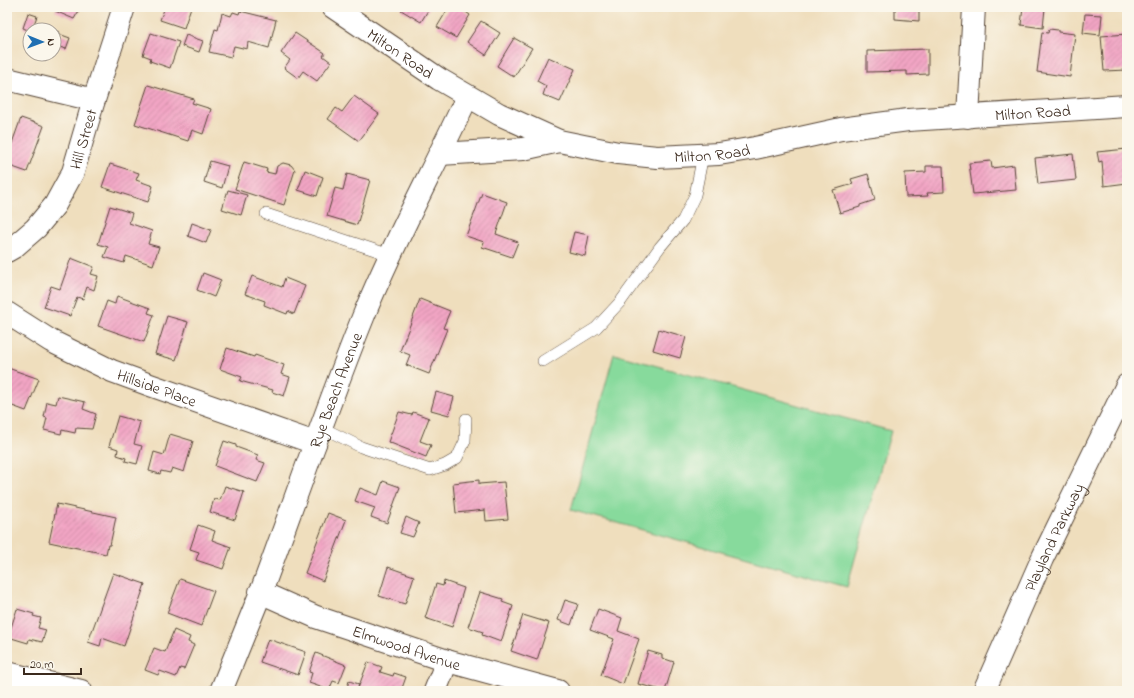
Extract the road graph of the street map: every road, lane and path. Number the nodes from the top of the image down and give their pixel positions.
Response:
1 (124, 7) edge
2 (333, 7) edge
3 (974, 7) edge
4 (7, 79) edge
5 (467, 97) junction
6 (94, 100) junction
7 (1127, 106) edge
8 (968, 117) junction
9 (558, 141) junction
10 (440, 154) junction
11 (703, 155) junction
12 (266, 214) dead end
13 (7, 251) edge
14 (390, 255) junction
15 (7, 313) edge
16 (543, 362) dead end
17 (1127, 385) edge
18 (466, 419) dead end
19 (318, 435) junction
20 (260, 592) junction
21 (447, 661) junction
22 (7, 673) edge
23 (80, 691) edge
24 (221, 691) edge
25 (435, 691) edge
26 (558, 691) edge
27 (984, 691) edge

1 - 6 street, Hill Street
2 - 5 street, Milton Road
3 - 8 street
4 - 6 street
5 - 9 street, Milton Road
5 - 10 street, Rye Beach Avenue
6 - 13 street, Hill Street
7 - 8 street, Milton Road
8 - 11 street, Milton Road
9 - 10 street
9 - 11 street, Milton Road
10 - 14 street, Rye Beach Avenue
11 - 16 lane
12 - 14 lane
14 - 19 street, Rye Beach Avenue
15 - 19 street, Hillside Place
17 - 27 street, Playland Parkway
18 - 19 lane
19 - 20 street, Rye Beach Avenue
20 - 21 street, Elmwood Avenue
20 - 24 street, Rye Beach Avenue
21 - 25 street
21 - 26 street, Elmwood Avenue
22 - 23 street

